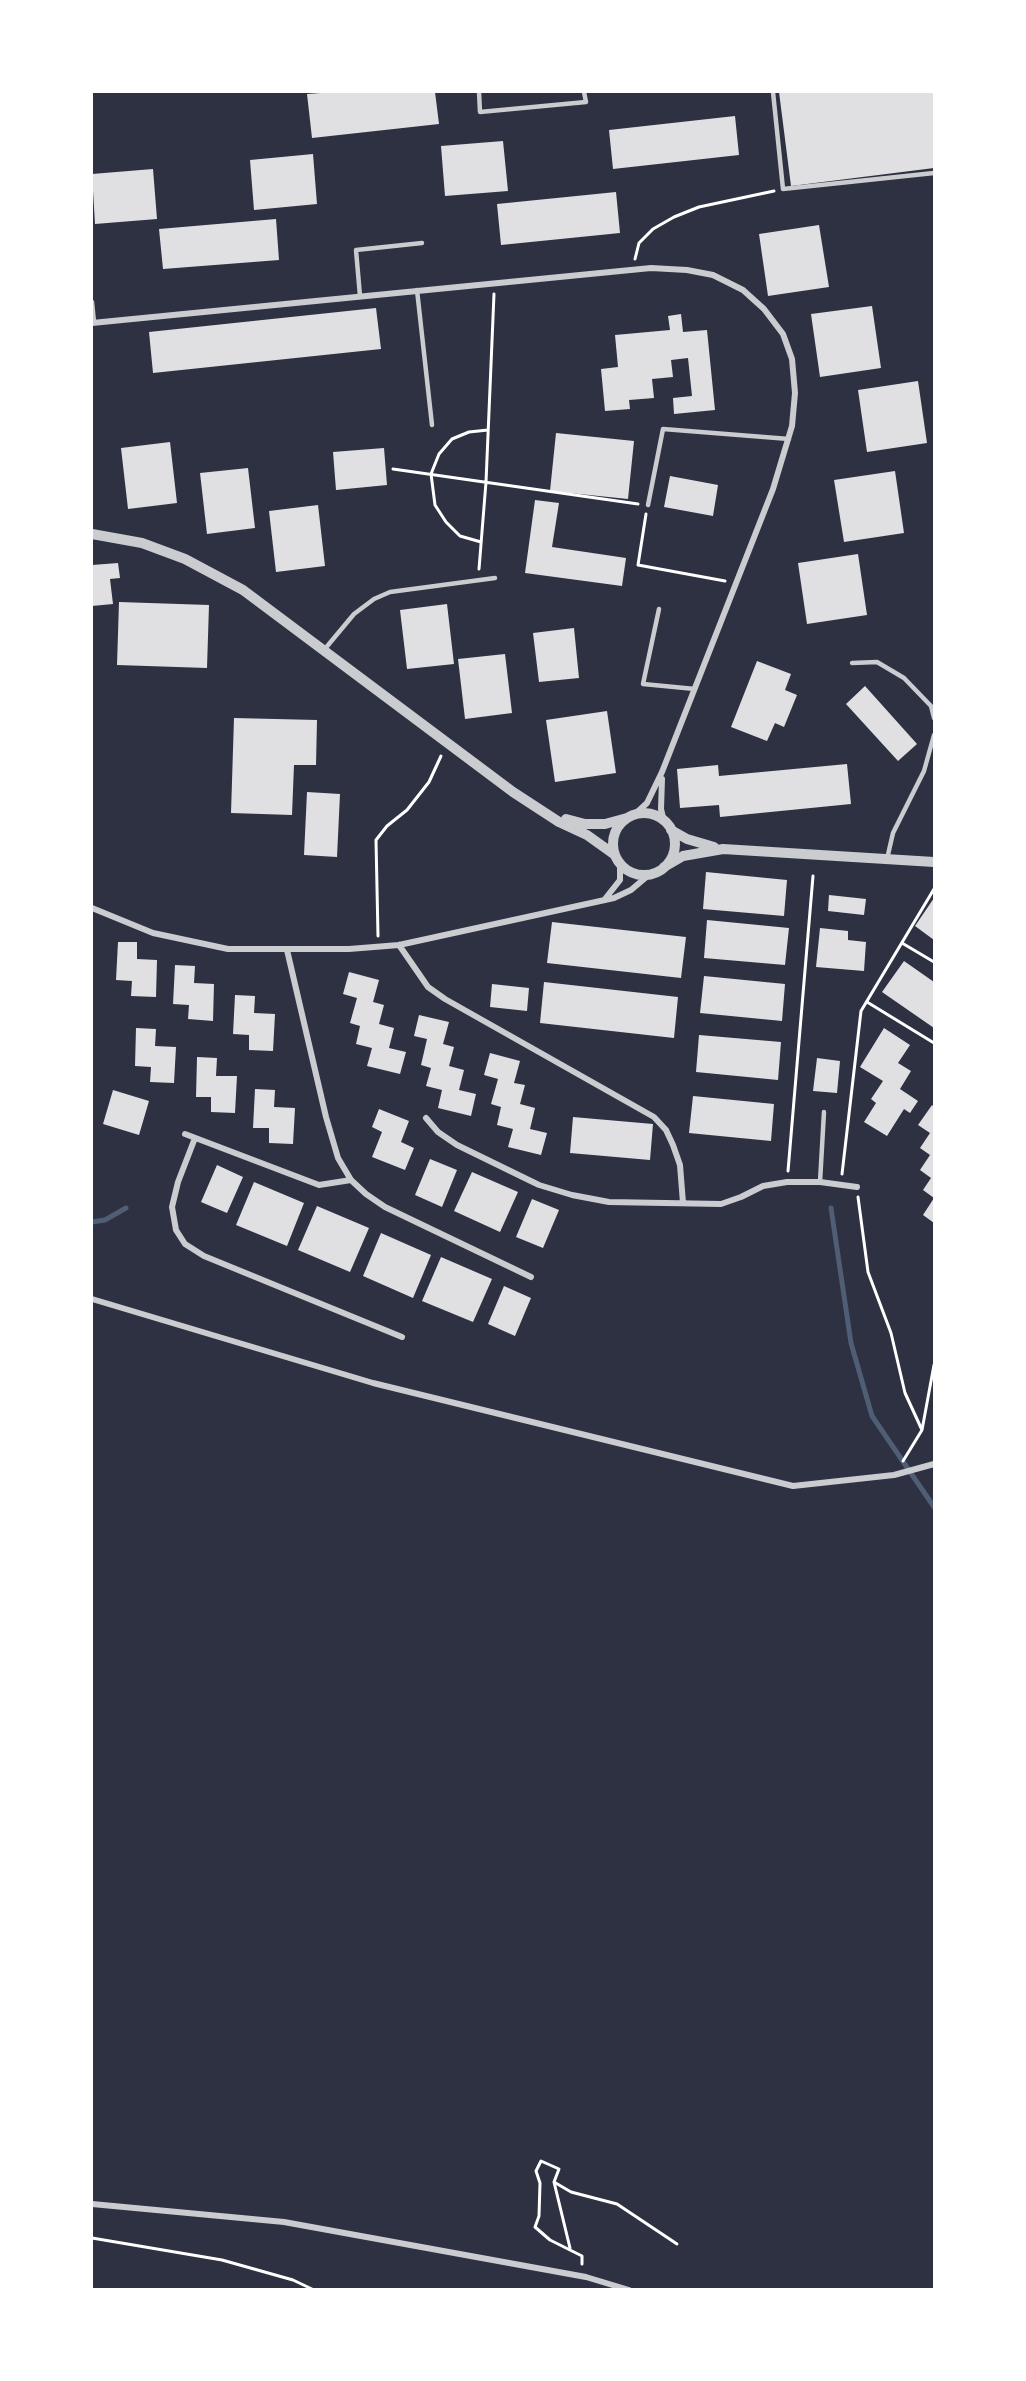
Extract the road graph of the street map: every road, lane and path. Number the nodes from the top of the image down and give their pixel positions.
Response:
1 (479, 92) edge
2 (584, 92) edge
3 (773, 92) edge
4 (934, 173) edge
5 (783, 189) junction
6 (422, 243) dead end
7 (633, 270) junction
8 (494, 283) junction
9 (417, 290) junction
10 (360, 296) junction
11 (92, 302) edge
12 (93, 322) edge
13 (432, 425) dead end
14 (488, 430) junction
15 (789, 439) junction
16 (393, 469) dead end
17 (430, 474) junction
18 (486, 482) junction
19 (648, 505) junction
20 (92, 534) edge
21 (481, 542) junction
22 (495, 578) dead end
23 (478, 580) junction
24 (736, 584) junction
25 (659, 609) dead end
26 (323, 650) junction
27 (852, 663) dead end
28 (695, 689) junction
29 (934, 718) edge
30 (934, 735) edge
31 (447, 743) junction
32 (662, 772) junction
33 (548, 815) junction
34 (630, 817) junction
35 (667, 826) junction
36 (723, 849) junction
37 (617, 859) junction
38 (887, 859) junction
39 (934, 862) edge
40 (664, 867) junction
41 (651, 874) junction
42 (813, 876) dead end
43 (934, 889) edge
44 (602, 901) junction
45 (92, 908) edge
46 (902, 943) junction
47 (399, 945) junction
48 (378, 947) junction
49 (287, 950) junction
50 (934, 962) edge
51 (867, 1002) junction
52 (934, 1043) edge
53 (824, 1112) dead end
54 (426, 1118) dead end
55 (185, 1134) dead end
56 (195, 1138) junction
57 (351, 1180) junction
58 (787, 1182) junction
59 (820, 1182) junction
60 (841, 1185) junction
61 (857, 1187) joint
62 (683, 1203) junction
63 (531, 1277) dead end
64 (92, 1299) edge
65 (402, 1337) dead end
66 (934, 1365) edge
67 (922, 1430) junction
68 (934, 1464) edge
69 (894, 1475) junction
70 (554, 2182) junction
71 (92, 2204) edge
72 (92, 2238) edge
73 (677, 2244) dead end
74 (570, 2248) junction
75 (586, 2277) junction
76 (314, 2289) edge
77 (629, 2289) edge

1 - 2 lane
3 - 5 lane
4 - 5 lane
5 - 7 path
6 - 10 lane
7 - 8 street
7 - 15 street
8 - 9 street
8 - 14 path
9 - 10 street
9 - 13 lane
10 - 12 street
11 - 12 lane
14 - 17 path
14 - 18 path
15 - 19 lane
15 - 24 street
16 - 17 path
17 - 18 path
17 - 21 path
18 - 19 path
18 - 21 path
19 - 24 path
20 - 26 street
21 - 23 path
22 - 23 lane
23 - 26 lane
24 - 28 street
25 - 28 lane
26 - 31 street
27 - 29 lane
28 - 32 street
30 - 38 lane
31 - 33 street
31 - 48 path
32 - 34 street
32 - 35 street
33 - 34 street
33 - 37 street
34 - 35 street
34 - 37 street
35 - 36 street
35 - 40 street
36 - 38 street
36 - 40 street
37 - 41 street
37 - 44 street
38 - 39 street
40 - 41 street
41 - 44 street
42 - 58 path
43 - 46 path
44 - 47 street
45 - 49 street
46 - 50 path
46 - 51 path
47 - 48 street
47 - 62 street
48 - 49 street
49 - 57 street
51 - 52 path
51 - 60 path
53 - 59 lane
54 - 62 street
55 - 56 street
56 - 57 street
56 - 65 street
57 - 63 street
58 - 59 street
58 - 62 street
59 - 60 street
60 - 61 street
61 - 67 path
64 - 69 street
66 - 67 path
67 - 69 path
68 - 69 street
70 - 73 path
70 - 74 path
70 - 74 path
71 - 75 street
72 - 76 path
74 - 75 path
75 - 77 street

